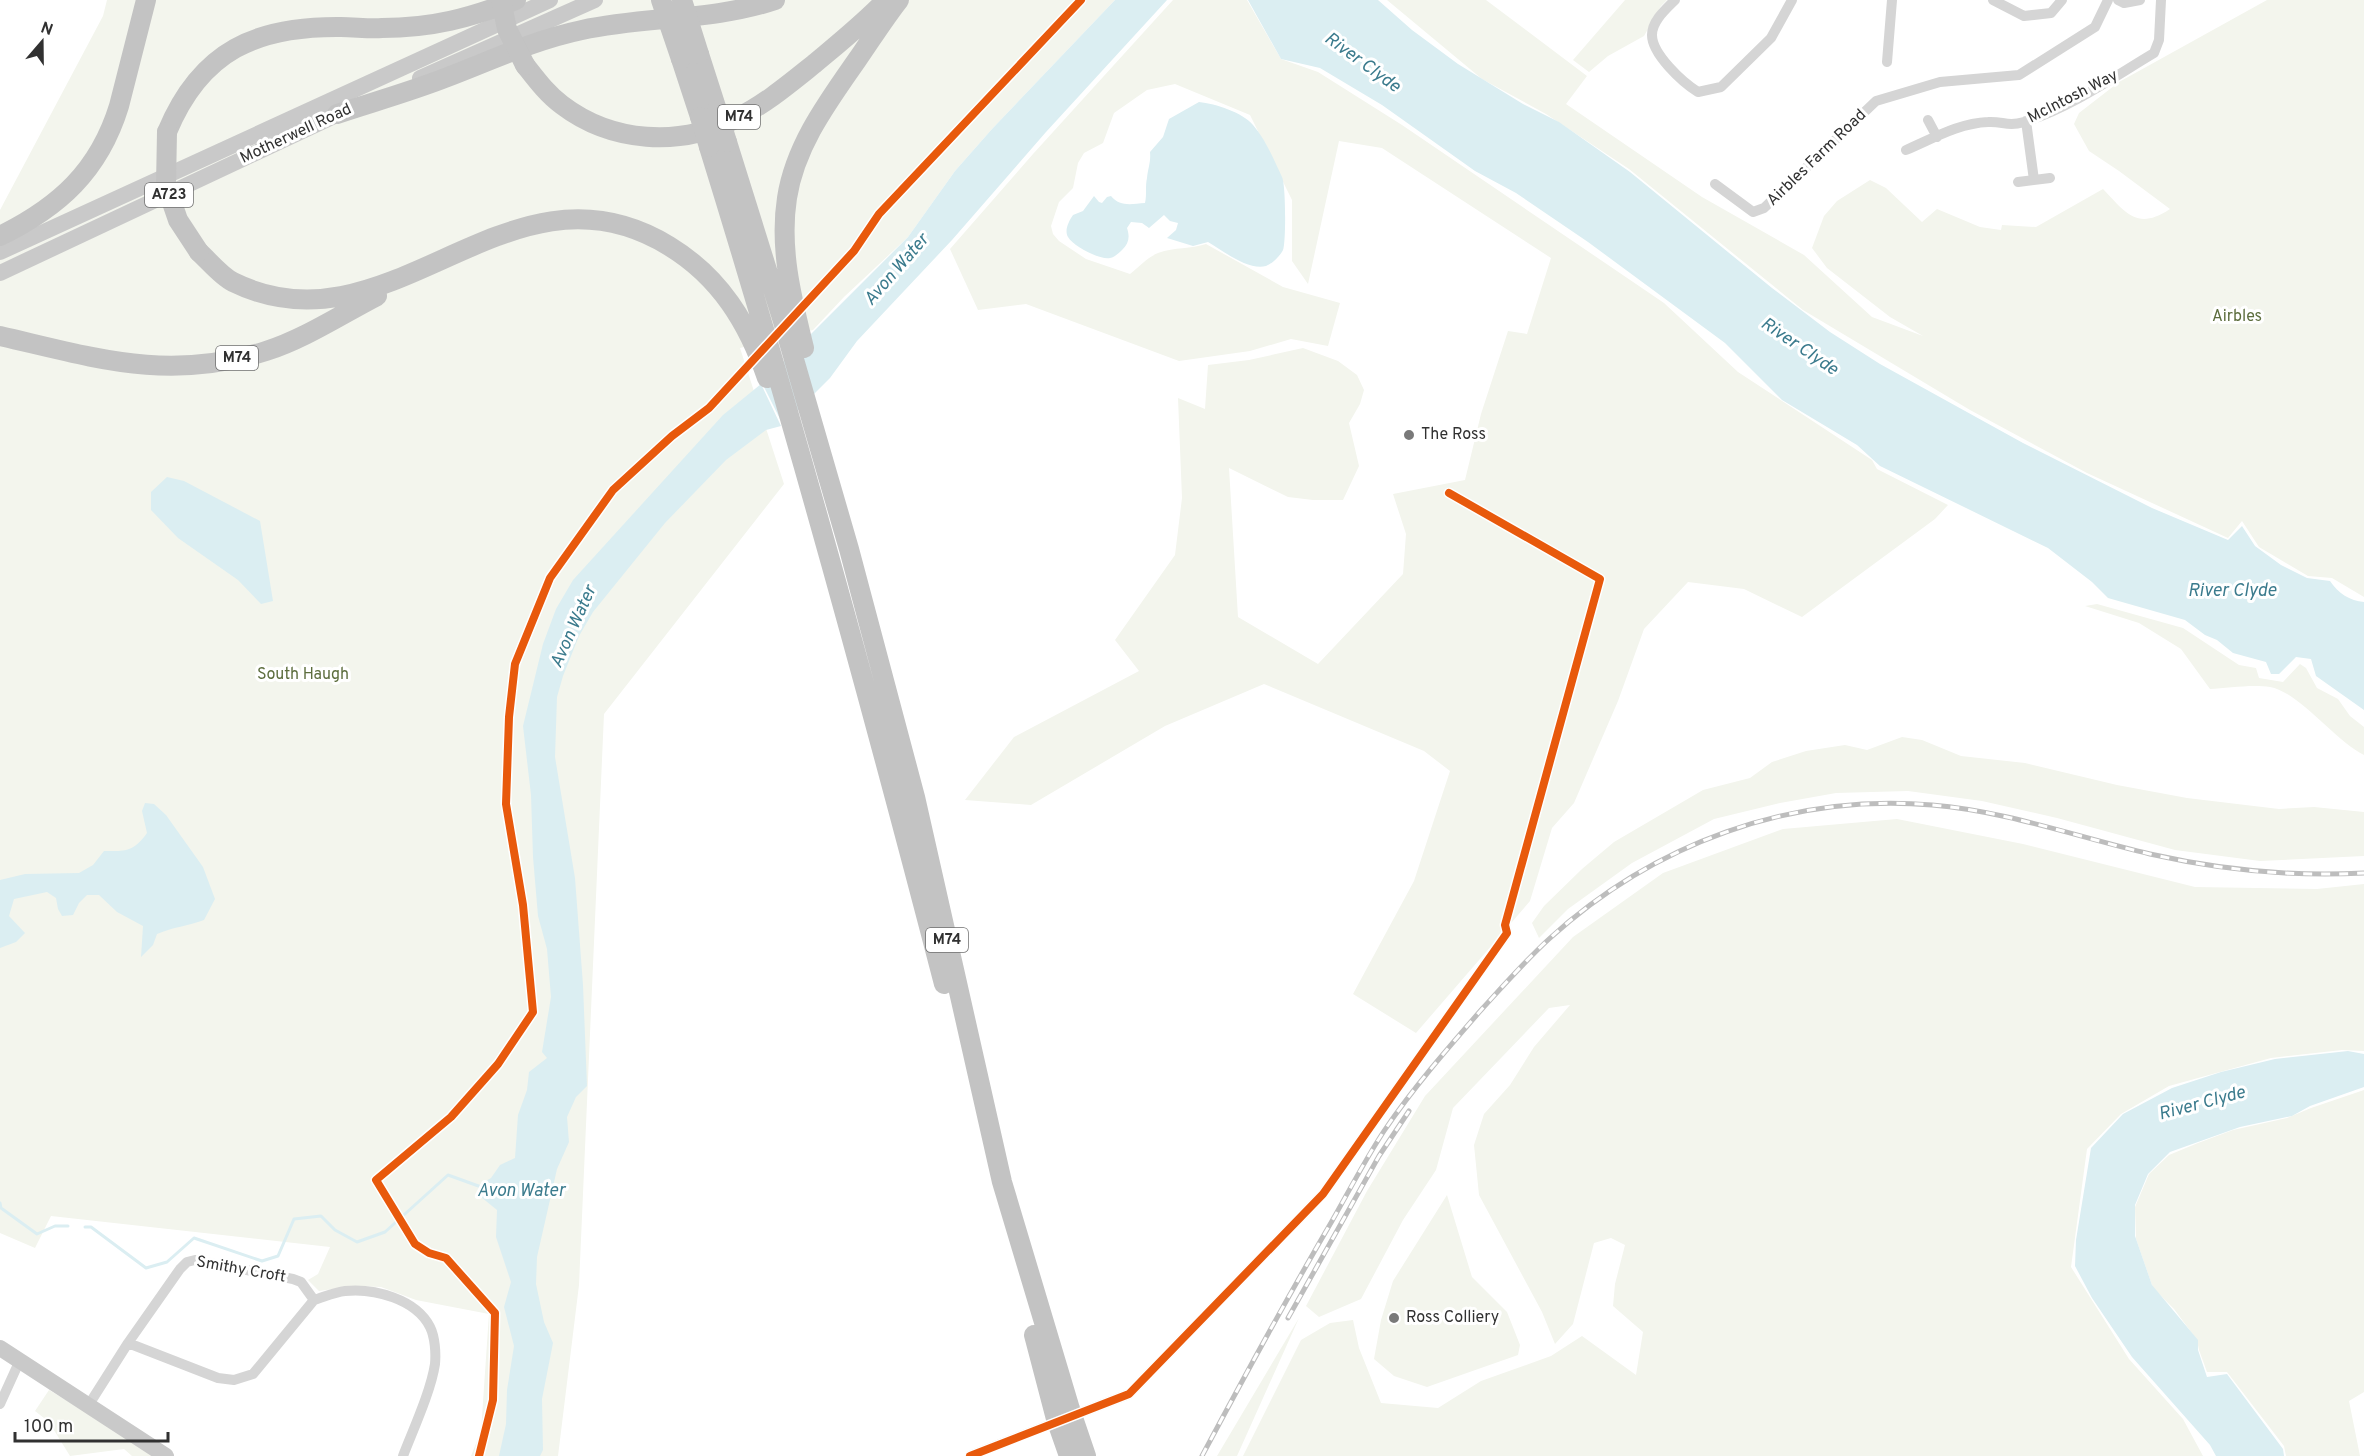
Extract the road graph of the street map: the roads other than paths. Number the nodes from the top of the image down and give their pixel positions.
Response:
1 (146, 0) edge
2 (501, 0) edge
3 (516, 0) edge
4 (550, 0) edge
5 (594, 0) edge
6 (661, 0) edge
7 (682, 0) edge
8 (775, 0) edge
9 (886, 0) edge
10 (899, 0) edge
11 (1675, 0) edge
12 (1792, 0) edge
13 (1892, 0) edge
14 (1993, 0) edge
15 (2062, 0) edge
16 (2108, 0) edge
17 (2118, 0) edge
18 (2140, 0) edge
19 (2161, 0) edge
20 (690, 57) junction
21 (1887, 62) dead end
22 (337, 114) junction
23 (1928, 120) dead end
24 (2026, 122) junction
25 (1937, 136) junction
26 (718, 144) junction
27 (1906, 150) dead end
28 (2050, 178) dead end
29 (2034, 180) junction
30 (2018, 182) dead end
31 (1715, 184) dead end
32 (0, 236) edge
33 (0, 252) edge
34 (454, 255) junction
35 (0, 273) edge
36 (788, 312) junction
37 (0, 336) edge
38 (761, 340) junction
39 (1449, 493) dead end
40 (314, 1300) junction
41 (128, 1342) junction
42 (0, 1348) edge
43 (20, 1360) junction
44 (0, 1404) edge
45 (88, 1406) junction
46 (166, 1456) edge
47 (403, 1456) edge
48 (970, 1456) edge
49 (1069, 1456) edge
50 (1086, 1456) edge

1 - 32 highway
2 - 9 highway, M74, bridge
3 - 34 highway, M74, bridge
4 - 33 main road, Motherwell Road / A723
5 - 22 main road, Motherwell Road / A723
6 - 20 highway, M74, bridge
7 - 20 highway, M74, bridge
8 - 22 highway
10 - 36 highway, M74
11 - 12 street
13 - 21 street
14 - 15 street
16 - 31 street, Airbles Farm Road
17 - 18 street
19 - 24 street, McIntosh Way
20 - 26 highway, M74, bridge
22 - 35 main road, Motherwell Road / A723
23 - 25 street
24 - 25 street, McIntosh Way
24 - 29 street
25 - 27 street, McIntosh Way
26 - 36 highway, M74
26 - 38 highway, M74
28 - 29 street
29 - 30 street
34 - 37 highway, M74
34 - 38 highway, M74
36 - 50 highway, M74
38 - 49 highway, M74
39 - 48 street, bridge
40 - 41 street
40 - 41 street, Smithy Croft
40 - 47 street
41 - 45 street, Smithy Croft
42 - 43 main road
43 - 44 street
43 - 45 main road
45 - 46 main road

